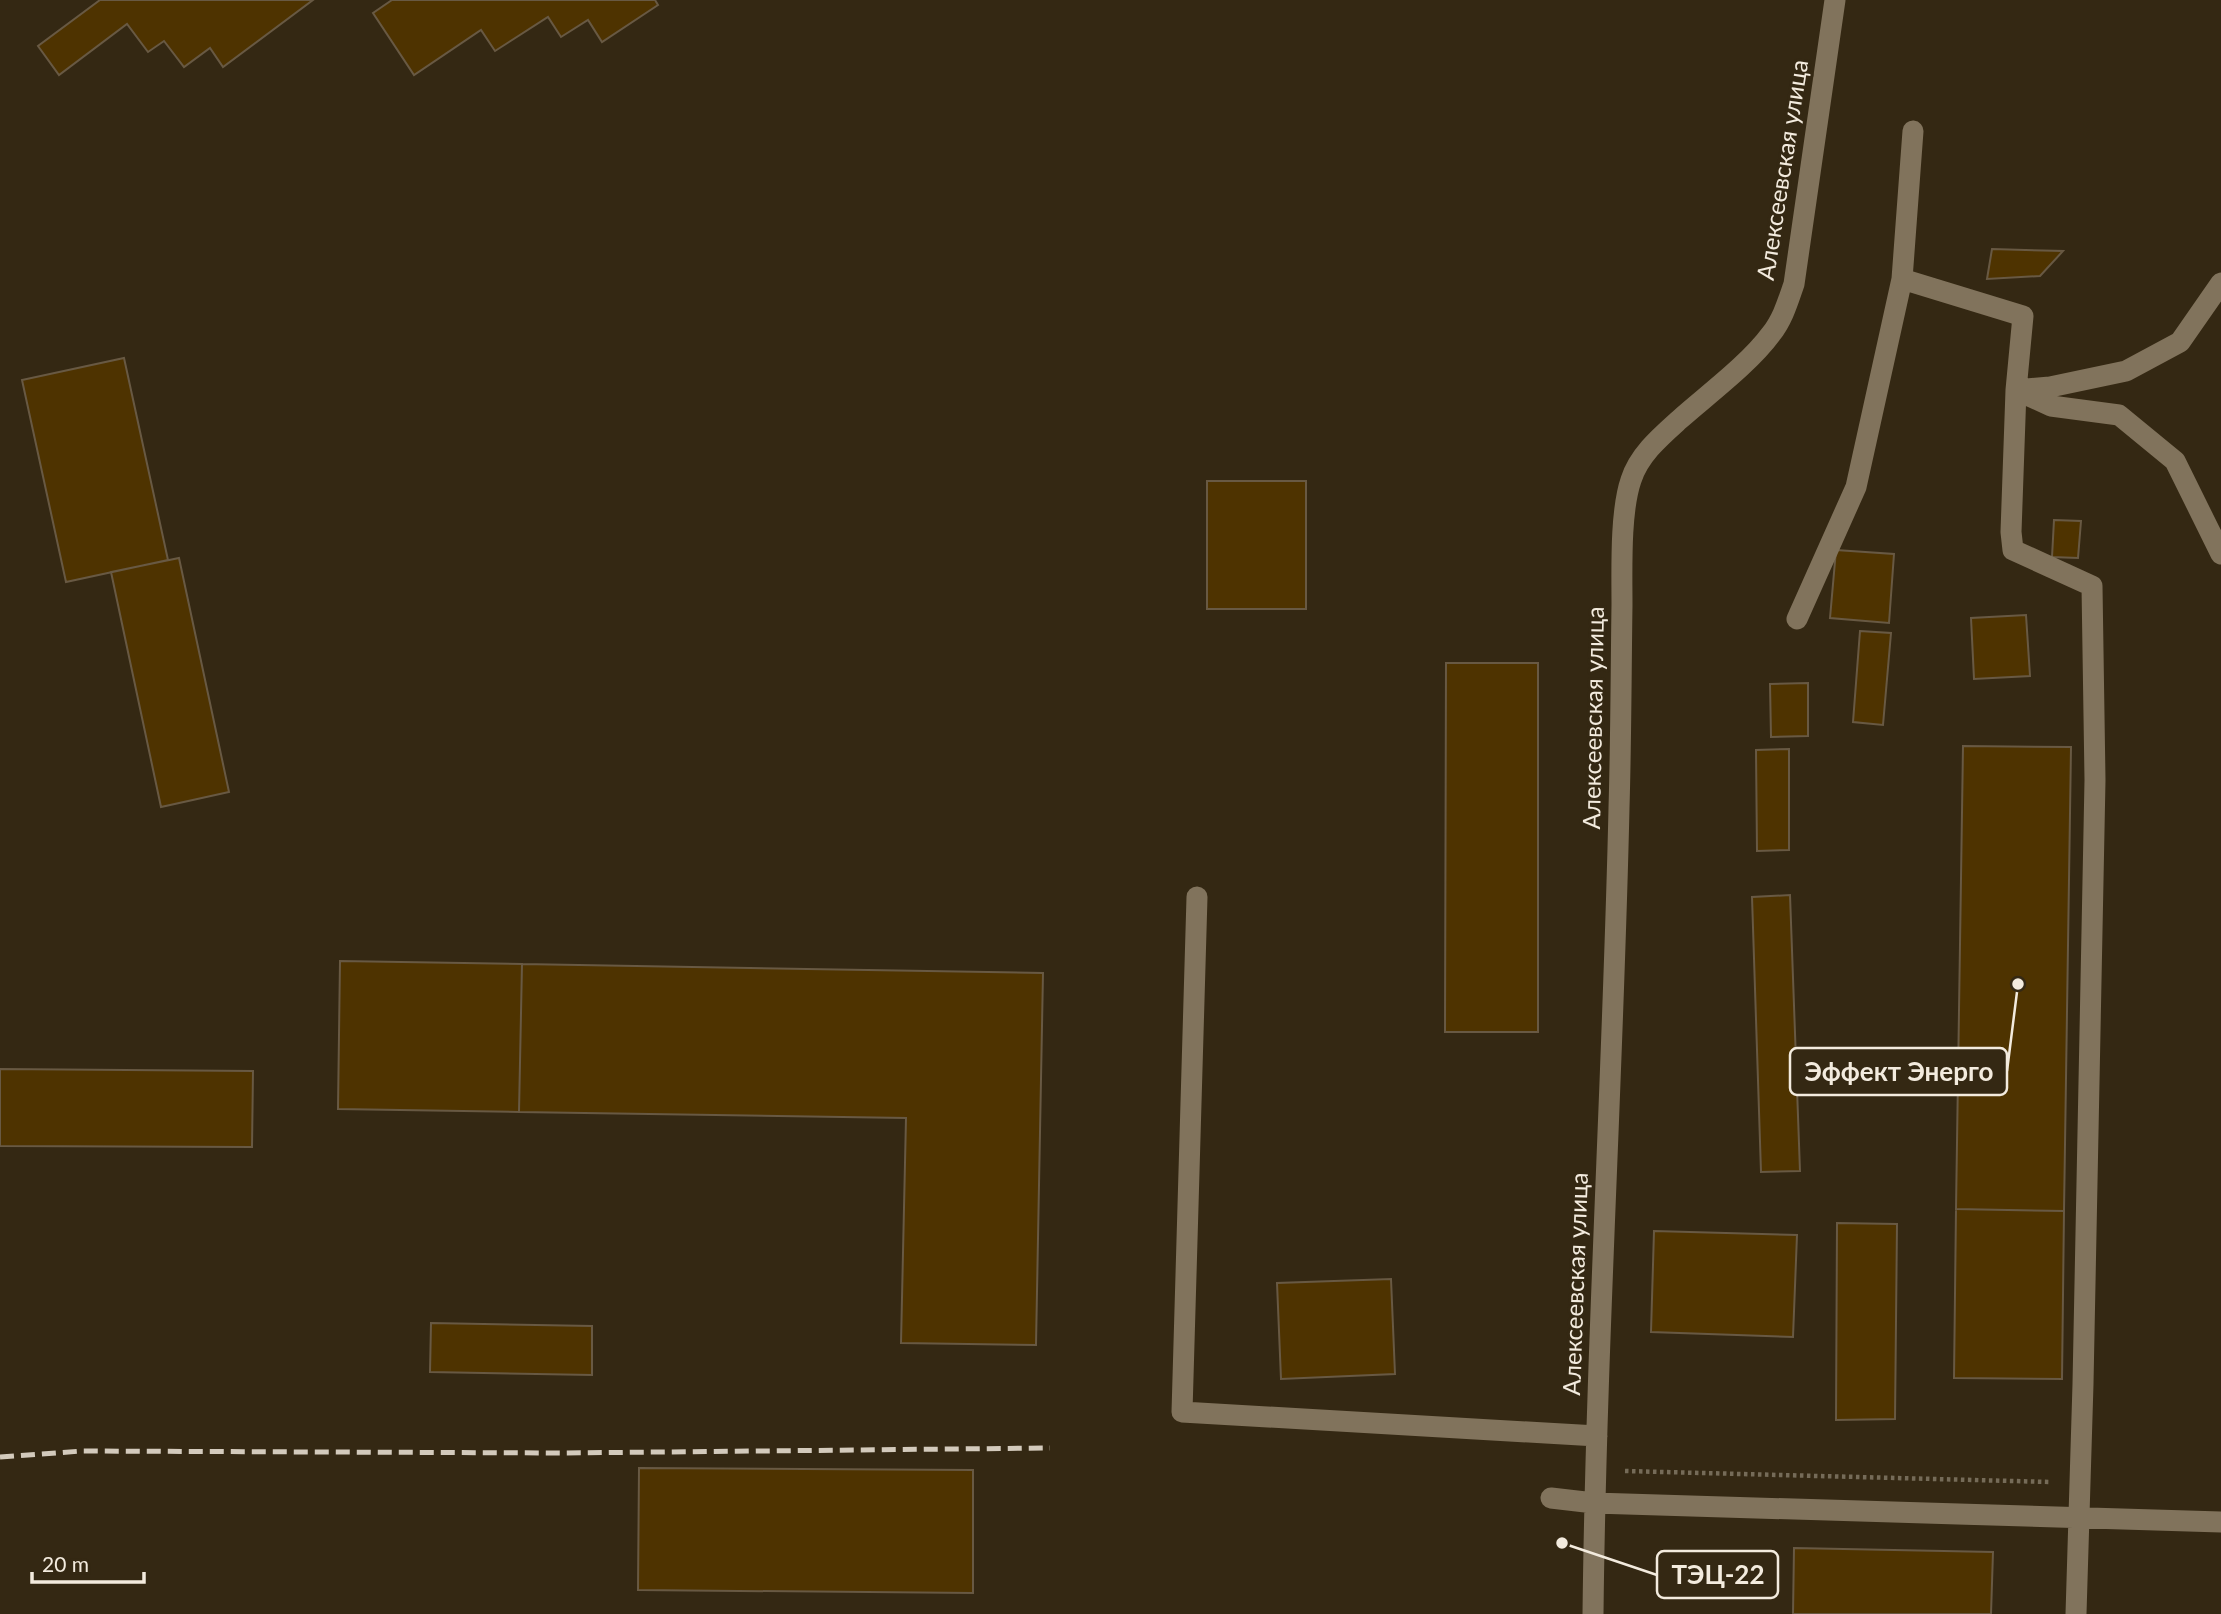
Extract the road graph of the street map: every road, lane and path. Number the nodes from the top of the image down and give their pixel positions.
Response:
1 (1835, 0) edge
2 (1913, 131) dead end
3 (1902, 279) junction
4 (2221, 283) edge
5 (2016, 390) junction
6 (2221, 554) edge
7 (1797, 619) dead end
8 (1197, 897) dead end
9 (1597, 1436) junction
10 (1551, 1498) dead end
11 (1594, 1503) junction
12 (2079, 1517) junction
13 (2221, 1522) edge
14 (1593, 1614) edge
15 (2076, 1614) edge

1 - 9 street, Алексеевская улица
2 - 3 street
3 - 5 street
3 - 7 street
4 - 5 street
5 - 6 street
5 - 12 street
8 - 9 street
9 - 11 street, Алексеевская улица
10 - 11 street
11 - 12 street
11 - 14 street, Алексеевская улица
12 - 13 street
12 - 15 street

